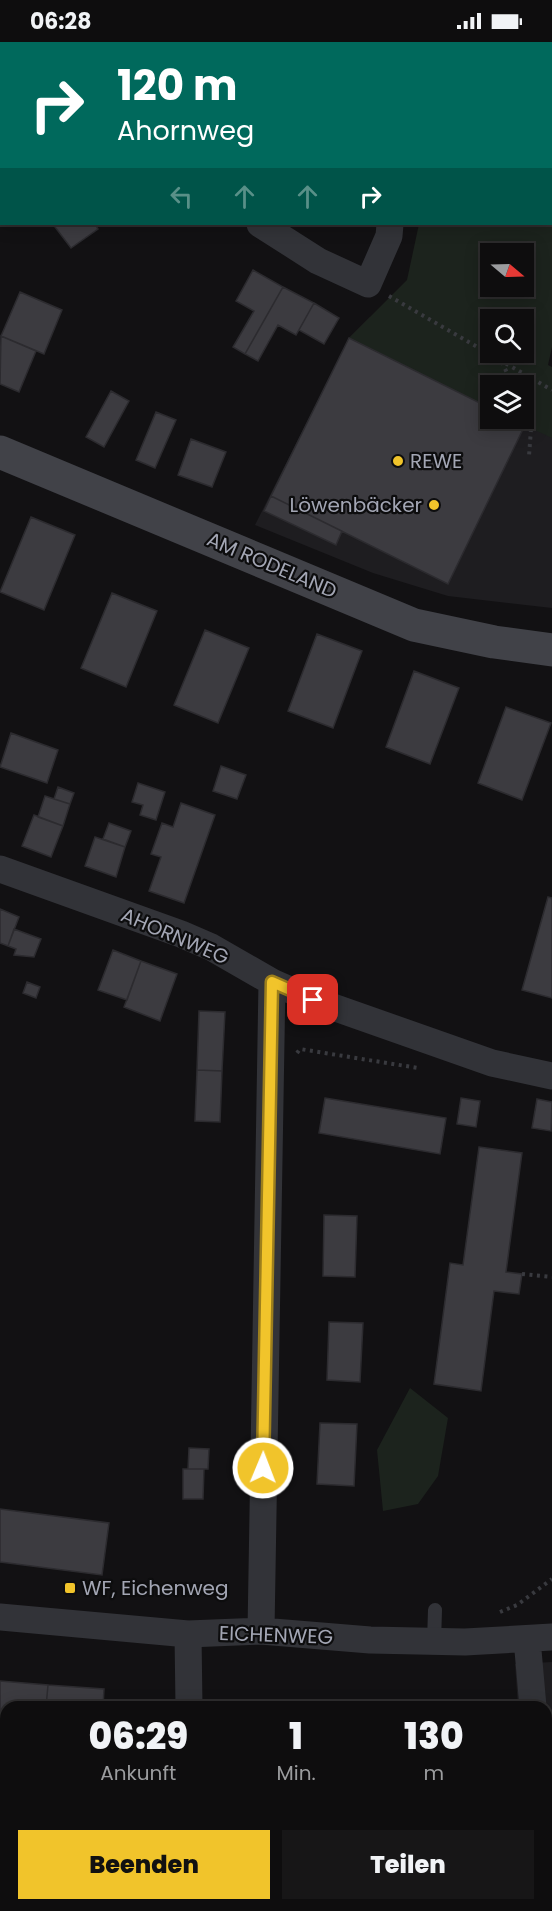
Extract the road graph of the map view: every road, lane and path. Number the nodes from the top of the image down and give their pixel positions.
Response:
1 (262, 225) edge
2 (390, 225) edge
3 (368, 284) junction
4 (480, 349) edge
5 (505, 363) edge
6 (552, 390) edge
7 (531, 429) edge
8 (0, 452) edge
9 (529, 456) dead end
10 (552, 650) edge
11 (0, 869) edge
12 (272, 982) junction
13 (295, 1055) dead end
14 (423, 1068) dead end
15 (552, 1076) edge
16 (522, 1274) dead end
17 (552, 1277) edge
18 (552, 1579) edge
19 (435, 1610) dead end
20 (496, 1614) dead end
21 (0, 1617) edge
22 (261, 1631) junction
23 (188, 1634) junction
24 (539, 1638) edge
25 (434, 1642) junction
26 (189, 1701) edge
27 (534, 1701) edge

1 - 3 street
2 - 3 street
3 - 4 path
5 - 6 path
7 - 9 path
8 - 10 street, AM RODELAND
11 - 12 street, AHORNWEG
12 - 15 street, AHORNWEG
12 - 22 street
13 - 14 path
16 - 17 path
18 - 20 path
19 - 25 lane
21 - 23 street, EICHENWEG
22 - 23 street, EICHENWEG
22 - 25 street, EICHENWEG
23 - 26 street
24 - 25 street, EICHENWEG
24 - 27 street

